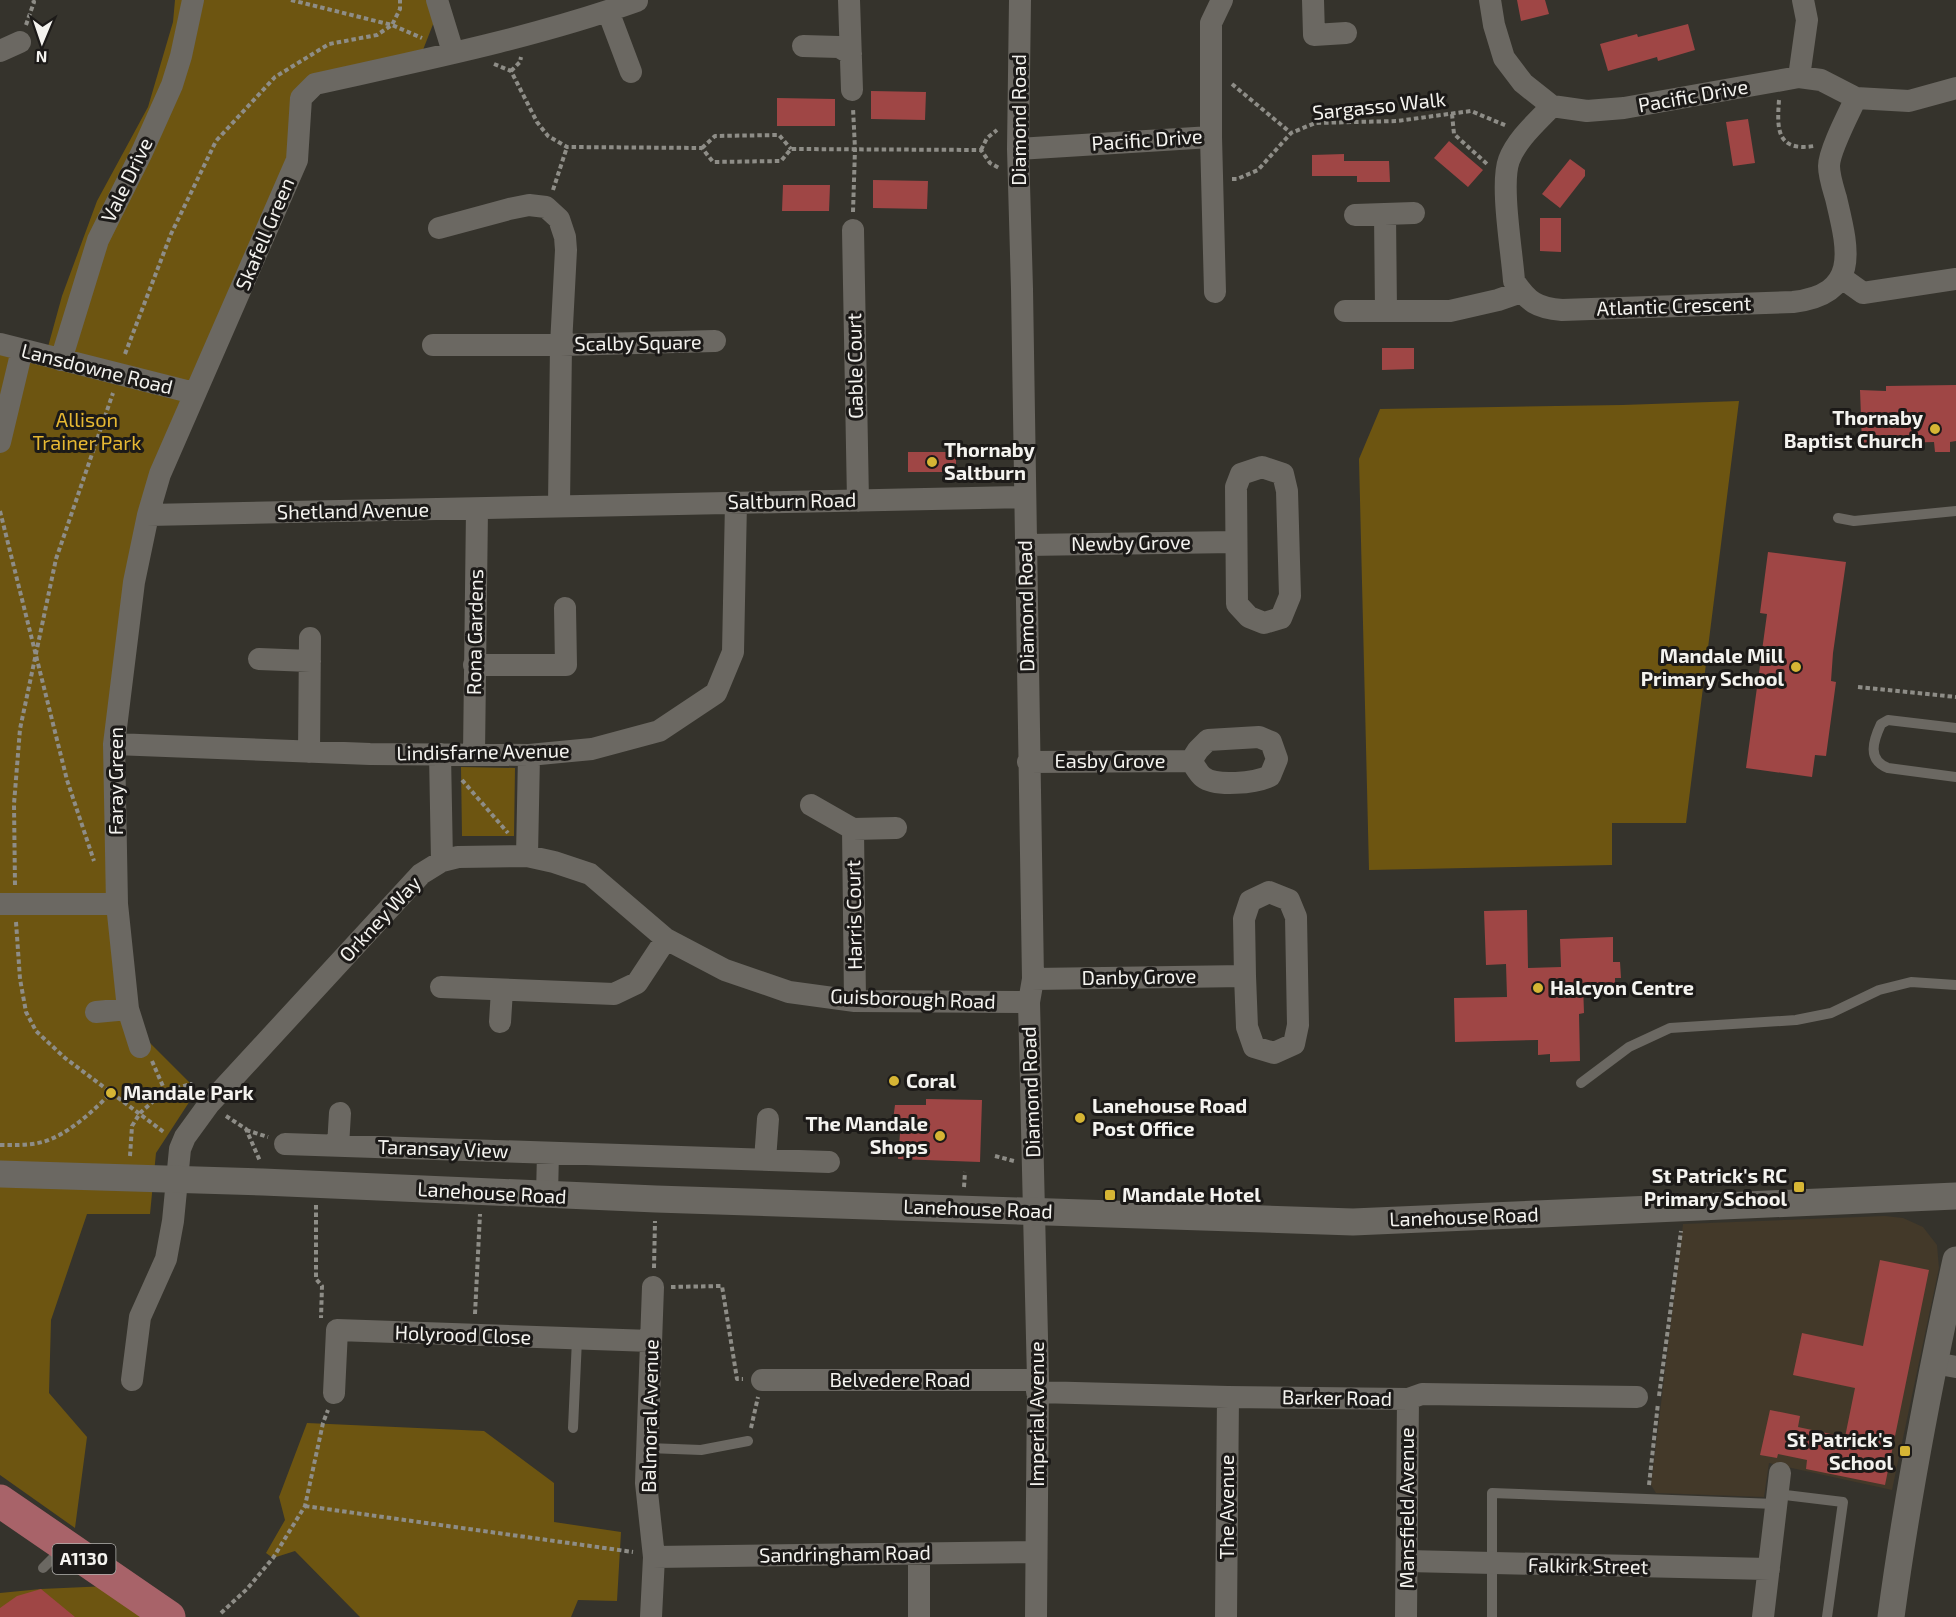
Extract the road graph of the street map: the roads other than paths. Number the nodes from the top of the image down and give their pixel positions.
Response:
1 (193, 0) edge
2 (436, 0) edge
3 (849, 0) edge
4 (1020, 0) edge
5 (1222, 0) edge
6 (1313, 0) edge
7 (1490, 0) edge
8 (1803, 0) edge
9 (637, 1) edge
10 (608, 11) junction
11 (1346, 33) dead end
12 (803, 46) dead end
13 (453, 52) junction
14 (851, 54) junction
15 (632, 72) dead end
16 (1790, 79) junction
17 (1956, 88) edge
18 (852, 90) road end
19 (1856, 98) junction
20 (1552, 106) junction
21 (1211, 137) junction
22 (1018, 148) junction
23 (1414, 213) dead end
24 (1385, 214) junction
25 (1355, 215) dead end
26 (439, 228) dead end
27 (853, 231) road end
28 (1842, 278) junction
29 (1956, 279) edge
30 (1215, 292) dead end
31 (1521, 292) junction
32 (1345, 311) dead end
33 (1386, 311) junction
34 (715, 341) dead end
35 (0, 344) edge
36 (433, 345) dead end
37 (561, 345) junction
38 (22, 350) junction
39 (61, 360) junction
40 (194, 393) junction
41 (0, 442) edge
42 (1024, 497) junction
43 (858, 501) junction
44 (735, 502) junction
45 (559, 505) junction
46 (477, 509) junction
47 (1956, 511) edge
48 (148, 515) junction
49 (1838, 518) dead end
50 (1235, 542) junction
51 (1026, 545) junction
52 (565, 608) dead end
53 (310, 638) dead end
54 (258, 659) dead end
55 (310, 661) junction
56 (474, 665) junction
57 (1956, 728) edge
58 (114, 744) junction
59 (309, 752) junction
60 (440, 754) junction
61 (474, 754) junction
62 (529, 755) junction
63 (1191, 761) dead end
64 (1028, 762) junction
65 (1956, 777) edge
66 (811, 805) dead end
67 (896, 828) dead end
68 (853, 829) junction
69 (528, 856) junction
70 (442, 861) junction
71 (8, 904) edge
72 (117, 904) junction
73 (666, 939) junction
74 (1245, 975) junction
75 (1033, 979) junction
76 (1956, 985) edge
77 (441, 987) dead end
78 (502, 990) junction
79 (855, 1001) junction
80 (1029, 1002) junction
81 (128, 1009) junction
82 (96, 1011) dead end
83 (500, 1022) dead end
84 (140, 1047) road end
85 (1581, 1083) dead end
86 (340, 1113) dead end
87 (768, 1119) dead end
88 (285, 1144) dead end
89 (339, 1146) junction
90 (548, 1153) junction
91 (765, 1160) junction
92 (829, 1162) dead end
93 (0, 1174) edge
94 (177, 1180) junction
95 (547, 1195) junction
96 (1956, 1196) edge
97 (1035, 1212) junction
98 (1956, 1260) edge
99 (653, 1287) road end
100 (577, 1339) junction
101 (651, 1341) junction
102 (1945, 1365) edge
103 (132, 1380) dead end
104 (762, 1380) road end
105 (1037, 1386) junction
106 (334, 1393) road end
107 (1637, 1396) dead end
108 (1228, 1397) junction
109 (1408, 1399) junction
110 (573, 1428) dead end
111 (748, 1441) road end
112 (648, 1448) junction
113 (1777, 1490) junction
114 (0, 1501) edge
115 (1036, 1552) junction
116 (920, 1554) junction
117 (654, 1557) junction
118 (1407, 1561) junction
119 (1492, 1564) junction
120 (1769, 1569) junction
121 (168, 1617) edge
122 (651, 1617) edge
123 (919, 1617) edge
124 (1036, 1617) edge
125 (1226, 1617) edge
126 (1406, 1617) edge
127 (1491, 1617) edge
128 (1763, 1617) edge
129 (1827, 1617) edge
130 (1891, 1617) edge

1 - 39 street, Vale Drive
2 - 13 street
3 - 14 street
4 - 22 street, Diamond Road
5 - 21 street, Pacific Drive
6 - 11 street
7 - 20 street
8 - 16 street
9 - 10 street, Skafell Green
10 - 13 street, Skafell Green
10 - 15 street
12 - 14 street
13 - 40 street, Skafell Green
14 - 18 street
16 - 19 street, Pacific Drive
16 - 20 street, Pacific Drive
17 - 19 street, Pacific Drive
19 - 28 street
20 - 31 street
21 - 22 street, Pacific Drive
21 - 30 street
22 - 42 street, Diamond Road
23 - 24 street
24 - 25 street
24 - 33 street
26 - 37 street, Scalby Square
27 - 43 street, Gable Court
28 - 29 street
28 - 31 street, Atlantic Crescent
31 - 33 street
32 - 33 street
34 - 37 street, Scalby Square
35 - 38 street, Lansdowne Road
36 - 37 street, Scalby Square
37 - 45 street
38 - 39 street, Lansdowne Road
38 - 41 street
39 - 40 street, Lansdowne Road
40 - 48 street, Skafell Green
42 - 43 street, Saltburn Road
42 - 51 street, Diamond Road
43 - 44 street, Saltburn Road
44 - 45 street, Saltburn Road
44 - 62 street, Lindisfarne Avenue
45 - 46 street, Shetland Avenue
46 - 48 street, Shetland Avenue
46 - 56 street, Rona Gardens
47 - 49 lane
48 - 58 street, Faray Green
50 - 50 street
50 - 51 street, Newby Grove
51 - 64 street, Diamond Road
52 - 56 street
53 - 55 street
54 - 55 street
55 - 59 street
56 - 61 street, Rona Gardens
57 - 65 lane
58 - 59 street, Lindisfarne Avenue
58 - 72 street, Faray Green
59 - 60 street, Lindisfarne Avenue
60 - 61 street, Lindisfarne Avenue
60 - 70 street
61 - 62 street, Lindisfarne Avenue
62 - 69 street
63 - 64 street, Easby Grove
64 - 75 street, Diamond Road
66 - 68 street
67 - 68 street
68 - 79 street, Harris Court
69 - 70 street, Orkney Way
69 - 73 street, Orkney Way
70 - 94 street, Orkney Way
71 - 72 street
72 - 81 street, Faray Green
73 - 78 street
73 - 79 street, Guisborough Road
74 - 74 street
74 - 75 street, Danby Grove
75 - 80 street, Diamond Road
76 - 85 lane
77 - 78 street
78 - 83 street
79 - 80 street, Guisborough Road
80 - 97 street, Diamond Road
81 - 82 street
81 - 84 street, Faray Green
86 - 89 street
87 - 91 street
88 - 89 street, Taransay View
89 - 90 street, Taransay View
90 - 91 street, Taransay View
90 - 95 street
91 - 92 street, Taransay View
93 - 94 street, Lanehouse Road
94 - 95 street, Lanehouse Road
94 - 103 street, Orkney Way
95 - 97 street, Lanehouse Road
96 - 97 street, Lanehouse Road
97 - 105 street, Imperial Avenue
98 - 102 street
99 - 101 street, Balmoral Avenue
100 - 101 street, Holyrood Close
100 - 106 street, Holyrood Close
100 - 110 lane
101 - 112 street, Balmoral Avenue
102 - 130 street
104 - 105 street, Belvedere Road
105 - 108 street, Barker Road
105 - 115 street, Imperial Avenue
107 - 109 street, Barker Road
108 - 109 street, Barker Road
108 - 125 street, The Avenue
109 - 118 street, Mansfield Avenue
111 - 112 lane
112 - 117 street, Balmoral Avenue
113 - 119 lane
113 - 120 street
113 - 129 lane
114 - 121 main road, A1130
115 - 116 street, Sandringham Road
115 - 124 street, Imperial Avenue
116 - 117 street, Sandringham Road
116 - 123 street
117 - 122 street, Balmoral Avenue
118 - 119 street, Falkirk Street
118 - 126 street, Mansfield Avenue
119 - 120 street, Falkirk Street
119 - 127 lane
120 - 128 street

